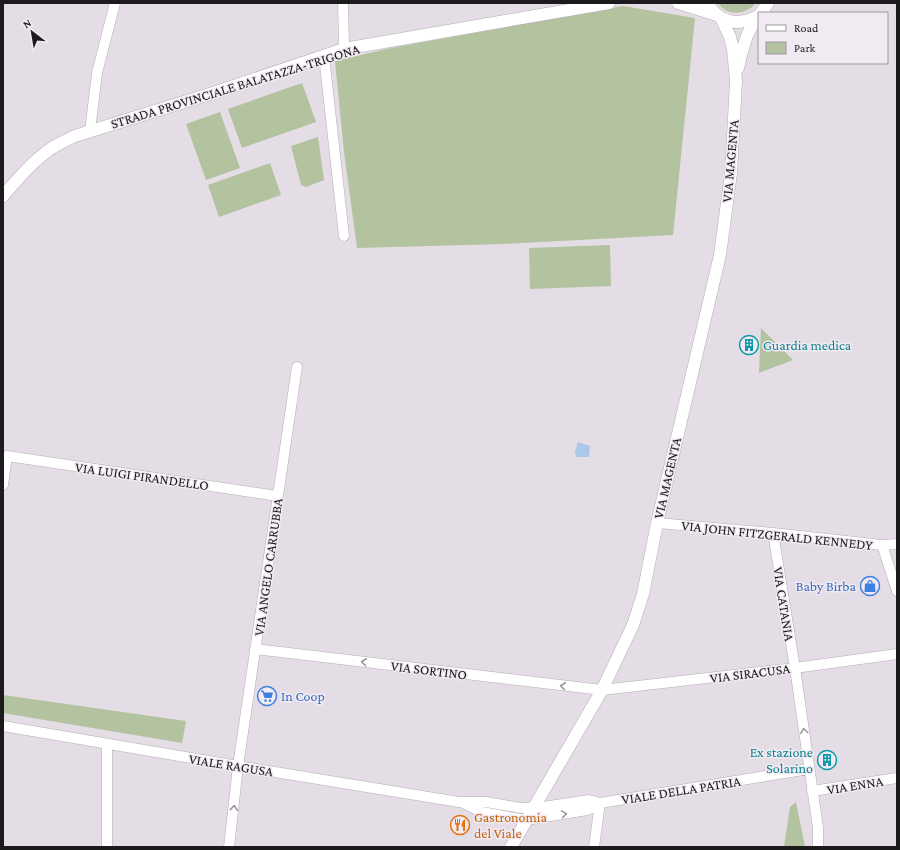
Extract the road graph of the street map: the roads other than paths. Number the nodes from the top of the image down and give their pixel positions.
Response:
1 (115, 3) edge
2 (343, 3) edge
3 (609, 3) edge
4 (678, 3) edge
5 (708, 3) edge
6 (758, 13) edge
7 (720, 17) junction
8 (758, 17) edge
9 (344, 49) junction
10 (324, 56) junction
11 (736, 81) junction
12 (90, 131) junction
13 (3, 196) edge
14 (344, 236) dead end
15 (297, 367) dead end
16 (3, 485) edge
17 (278, 496) junction
18 (657, 523) junction
19 (772, 533) junction
20 (897, 544) edge
21 (882, 545) junction
22 (897, 591) edge
23 (256, 649) junction
24 (897, 654) edge
25 (795, 668) junction
26 (602, 690) junction
27 (3, 726) edge
28 (107, 744) junction
29 (238, 766) junction
30 (809, 769) junction
31 (897, 778) edge
32 (812, 791) junction
33 (459, 802) junction
34 (600, 802) junction
35 (534, 807) junction
36 (526, 820) junction
37 (107, 847) edge
38 (229, 847) edge
39 (510, 847) edge
40 (594, 847) edge
41 (818, 847) edge

1 - 12 street
2 - 9 street
3 - 9 street, STRADA PROVINCIALE BALATAZZA-TRIGONA
4 - 7 street
5 - 7 street
6 - 7 street
7 - 11 street
8 - 11 street
9 - 10 street, STRADA PROVINCIALE BALATAZZA-TRIGONA
10 - 12 street, STRADA PROVINCIALE BALATAZZA-TRIGONA
10 - 14 street
11 - 18 street, VIA MAGENTA
12 - 13 street, STRADA PROVINCIALE BALATAZZA-TRIGONA
15 - 17 street, VIA ANGELO CARRUBBA
16 - 17 street, VIA LUIGI PIRANDELLO
17 - 23 street, VIA ANGELO CARRUBBA
18 - 19 street, VIA JOHN FITZGERALD KENNEDY
18 - 26 street, VIA MAGENTA
19 - 21 street, VIA JOHN FITZGERALD KENNEDY
19 - 25 street, VIA CATANIA
20 - 21 street, VIA JOHN FITZGERALD KENNEDY
21 - 22 street
26 -> 23 street, VIA SORTINO
23 - 29 street, VIA ANGELO CARRUBBA
24 - 25 street, VIA SIRACUSA
25 - 26 street, VIA SIRACUSA
30 -> 25 street, VIA CATANIA
26 - 35 street, VIA MAGENTA
27 - 28 street, VIALE RAGUSA
28 - 29 street, VIALE RAGUSA
28 - 37 street
29 - 33 street, VIALE RAGUSA
38 -> 29 street, VIA ANGELO CARRUBBA
30 - 32 street, VIA CATANIA
30 - 34 street, VIALE DELLA PATRIA
31 - 32 street, VIA ENNA
32 - 41 street, VIA CATANIA
33 - 35 street
33 - 36 street
34 - 35 street
36 -> 34 street
34 - 40 street
35 - 36 street, VIA MAGENTA
36 - 39 street, VIA MAGENTA

